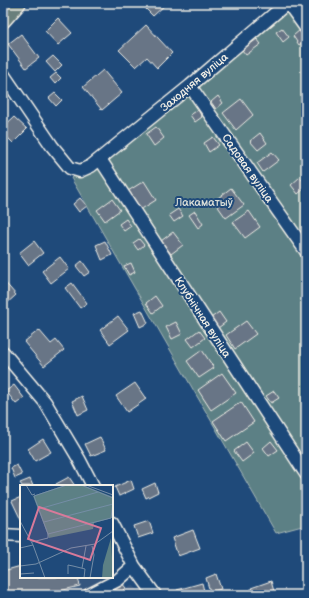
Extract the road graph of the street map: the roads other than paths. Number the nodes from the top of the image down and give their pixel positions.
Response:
1 (18, 3) edge
2 (288, 3) edge
3 (3, 20) edge
4 (306, 28) edge
5 (3, 74) edge
6 (190, 86) junction
7 (100, 159) junction
8 (306, 251) edge
9 (3, 352) edge
10 (306, 474) edge
11 (92, 485) edge
12 (113, 525) edge
13 (3, 536) edge
14 (20, 536) edge
15 (134, 566) junction
16 (89, 595) edge
17 (155, 595) edge

1 - 3 main road
2 - 4 street
2 - 6 street, Заходняя вуліца
5 - 7 street, Заходняя вуліца
6 - 7 street, Заходняя вуліца
6 - 8 street, Садовая вуліца
7 - 10 street, Клубнічная вуліца
9 - 11 street
12 - 15 street
13 - 14 street
15 - 16 street
15 - 17 street

